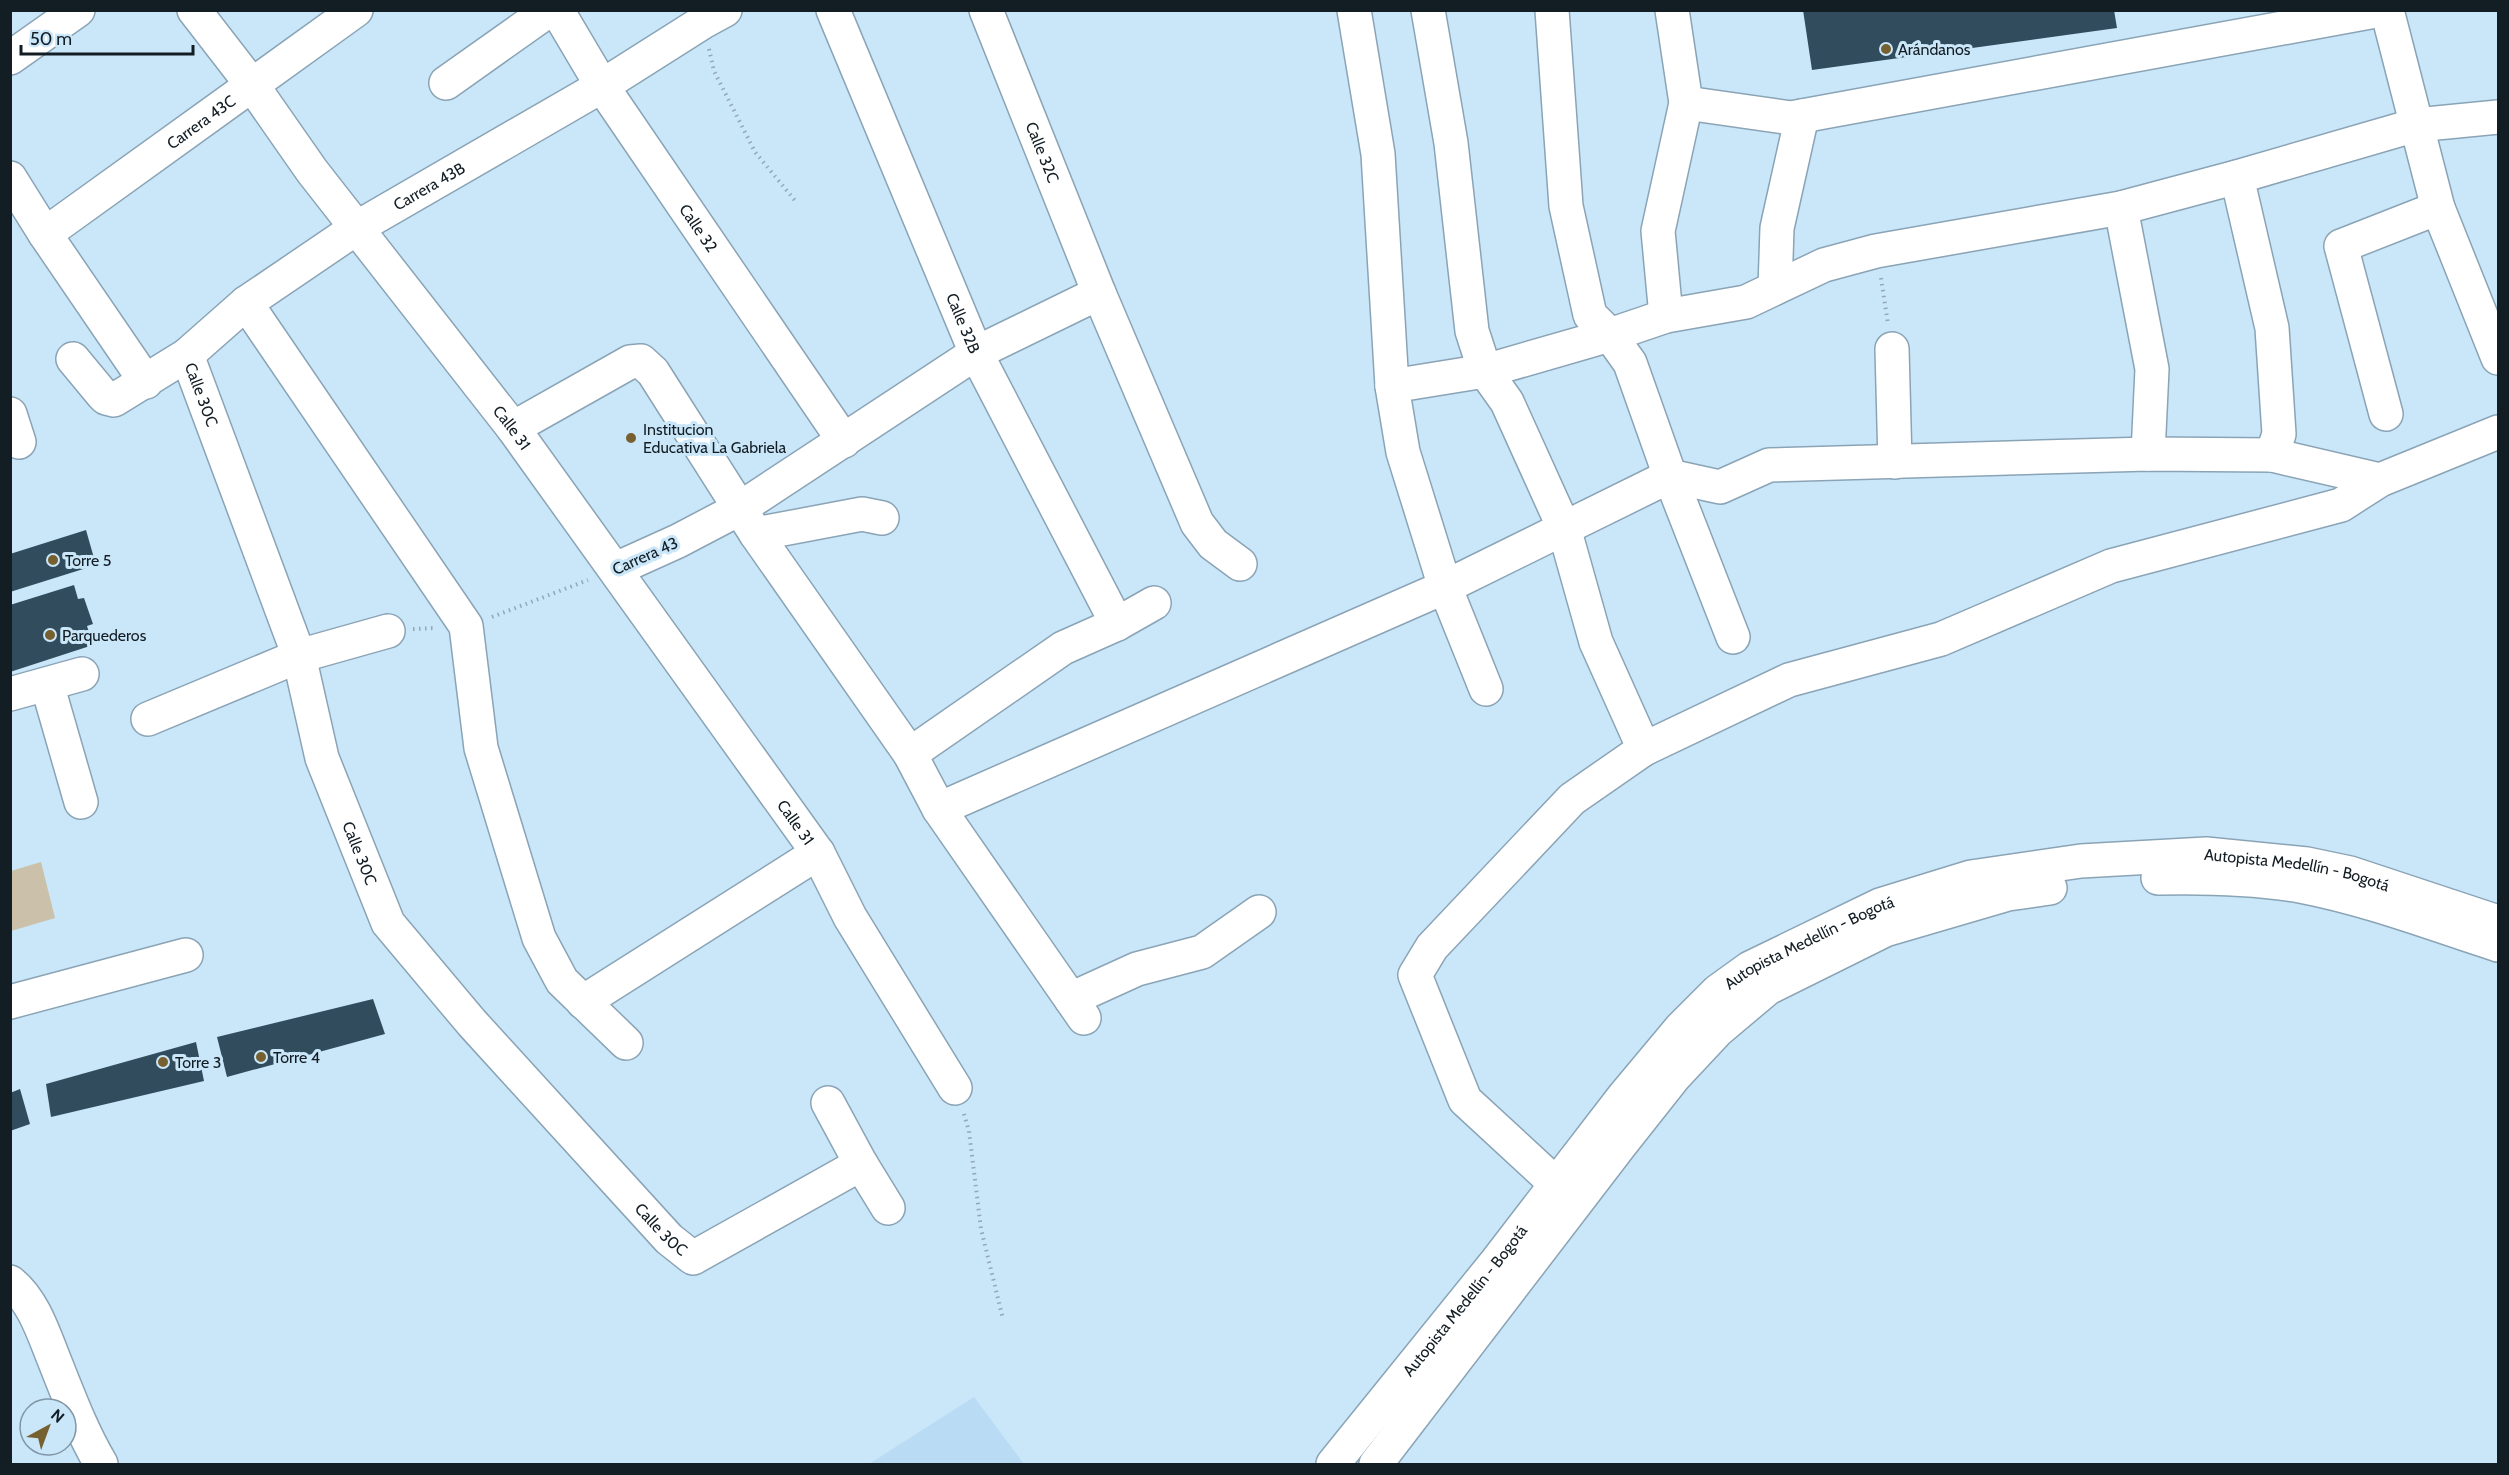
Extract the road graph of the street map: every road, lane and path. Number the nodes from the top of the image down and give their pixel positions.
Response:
1 (78, 10) edge
2 (194, 10) edge
3 (356, 10) edge
4 (549, 10) edge
5 (557, 10) edge
6 (833, 10) edge
7 (986, 10) edge
8 (1354, 10) edge
9 (1428, 10) edge
10 (1552, 10) edge
11 (1672, 10) edge
12 (2381, 10) edge
13 (2386, 10) edge
14 (709, 14) edge
15 (10, 58) edge
16 (446, 83) dead end
17 (252, 85) junction
18 (602, 86) junction
19 (1686, 103) junction
20 (1802, 116) junction
21 (2499, 117) edge
22 (2416, 125) junction
23 (2237, 177) junction
24 (10, 178) edge
25 (797, 202) dead end
26 (2121, 208) junction
27 (2438, 208) junction
28 (358, 227) junction
29 (45, 234) junction
30 (1876, 251) junction
31 (1775, 288) junction
32 (1099, 292) junction
33 (246, 303) junction
34 (1666, 316) junction
35 (1610, 335) junction
36 (1892, 349) joint
37 (976, 353) junction
38 (187, 355) junction
39 (2499, 358) edge
40 (73, 359) dead end
41 (1485, 371) junction
42 (146, 382) junction
43 (1392, 386) junction
44 (2386, 414) dead end
45 (513, 428) junction
46 (2499, 432) edge
47 (843, 441) junction
48 (2148, 454) junction
49 (2272, 455) junction
50 (1895, 462) junction
51 (1670, 476) junction
52 (2380, 480) junction
53 (882, 518) dead end
54 (748, 522) junction
55 (1564, 528) junction
56 (1240, 564) dead end
57 (616, 569) junction
58 (1445, 586) junction
59 (1154, 603) dead end
60 (1117, 624) junction
61 (466, 626) junction
62 (388, 631) joint
63 (1733, 637) dead end
64 (299, 656) junction
65 (82, 674) dead end
66 (47, 684) junction
67 (1486, 689) dead end
68 (10, 694) edge
69 (148, 719) dead end
70 (1644, 749) junction
71 (910, 753) junction
72 (81, 801) dead end
73 (939, 809) junction
74 (818, 853) junction
75 (1259, 912) dead end
76 (2499, 922) edge
77 (2499, 945) edge
78 (186, 955) dead end
79 (10, 1002) edge
80 (583, 1002) junction
81 (626, 1043) dead end
82 (955, 1088) joint
83 (828, 1102) dead end
84 (861, 1164) junction
85 (1556, 1184) junction
86 (888, 1208) dead end
87 (10, 1282) edge
88 (1003, 1319) dead end
89 (101, 1464) edge
90 (1333, 1464) edge
91 (1377, 1464) edge

1 - 15 main road
2 - 17 main road, Calle 31
3 - 17 main road, Carrera 43C
4 - 16 main road
5 - 18 main road, Calle 32
6 - 37 main road, Calle 32B
7 - 32 main road, Calle 32C
8 - 43 main road
9 - 41 main road
10 - 35 main road
11 - 19 main road
12 - 20 main road
13 - 22 main road
14 - 18 main road, Carrera 43B
14 - 25 path
17 - 28 main road, Calle 31
17 - 29 main road, Carrera 43C
18 - 28 main road, Carrera 43B
18 - 47 main road, Calle 32
19 - 20 main road
19 - 34 main road
20 - 31 main road
21 - 22 main road
22 - 23 main road
22 - 27 main road
23 - 26 main road
23 - 49 main road
24 - 29 main road
26 - 30 main road
26 - 48 main road
27 - 39 main road
27 - 44 main road
28 - 33 main road, Carrera 43B
28 - 45 main road, Calle 31
29 - 42 main road
30 - 31 main road
30 - 36 path
31 - 34 main road
32 - 37 main road, Carrera 43
32 - 56 main road, Calle 32C
33 - 38 main road, Carrera 43B
33 - 61 main road
34 - 35 main road
35 - 41 main road
35 - 51 main road
36 - 50 main road
37 - 47 main road, Carrera 43
37 - 60 main road, Calle 32B
38 - 42 main road, Carrera 43B
38 - 64 main road, Calle 30C
40 - 42 main road, Carrera 43B
41 - 43 main road
41 - 55 main road
43 - 58 main road
45 - 54 main road
45 - 57 main road, Calle 31
46 - 52 main road
47 - 54 main road, Carrera 43
48 - 49 main road
48 - 50 main road
49 - 52 main road
50 - 51 main road
51 - 55 main road
51 - 63 main road
52 - 70 main road
53 - 54 main road
54 - 57 main road, Carrera 43
54 - 71 main road
55 - 58 main road
55 - 70 main road
57 - 61 path, Carrera 43
57 - 74 main road, Calle 31
58 - 67 main road
58 - 73 main road
59 - 60 main road
60 - 71 main road
61 - 62 path, Carrera 43
61 - 80 main road
62 - 64 main road
64 - 69 main road
64 - 84 main road, Calle 30C
65 - 66 main road
66 - 68 main road
66 - 72 main road
70 - 85 main road
71 - 73 main road
73 - 75 main road
74 - 80 main road
74 - 82 main road, Calle 31
76 - 85 main road, Autopista Medellín - Bogotá
77 - 91 main road, Autopista Medellín - Bogotá
78 - 79 main road
80 - 81 main road
82 - 88 path
83 - 84 main road
84 - 86 main road
85 - 90 main road, Autopista Medellín - Bogotá
87 - 89 main road

